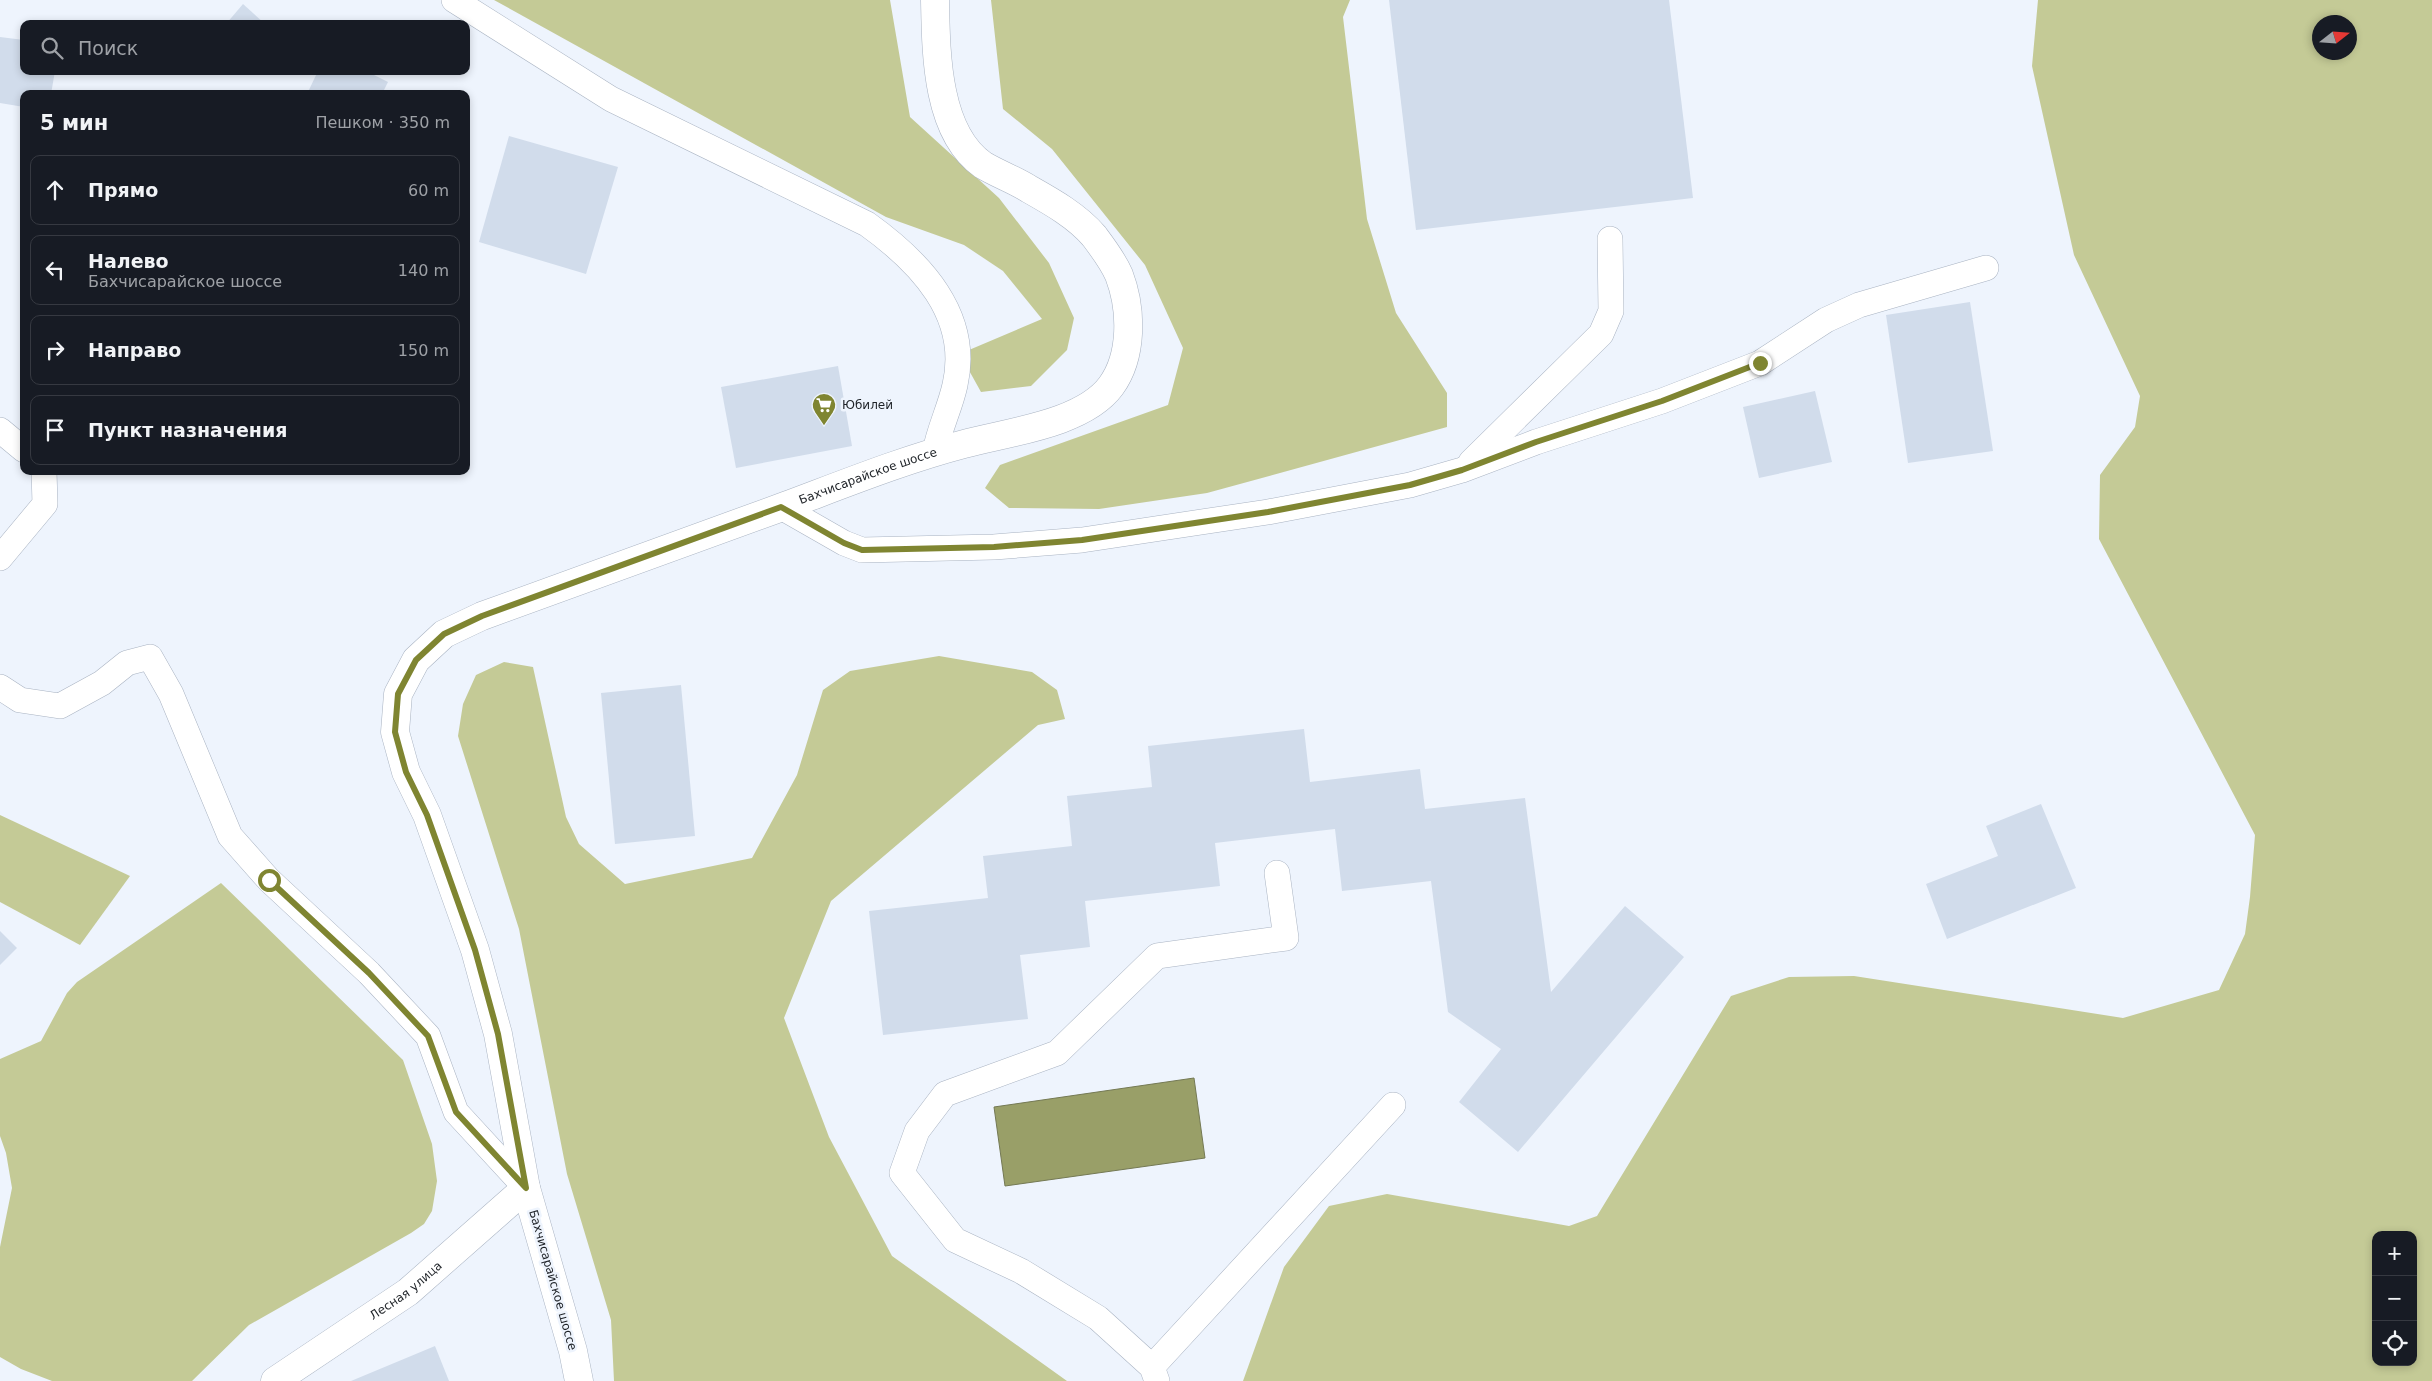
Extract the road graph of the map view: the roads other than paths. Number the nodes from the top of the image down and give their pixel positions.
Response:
1 (454, 0) edge
2 (935, 0) edge
3 (1610, 239) dead end
4 (1986, 268) dead end
5 (0, 430) edge
6 (20, 447) edge
7 (935, 452) junction
8 (1462, 470) junction
9 (44, 475) edge
10 (781, 507) junction
11 (0, 558) edge
12 (0, 687) edge
13 (1278, 873) dead end
14 (1393, 1105) dead end
15 (526, 1188) junction
16 (1155, 1374) edge
17 (275, 1381) edge
18 (580, 1381) edge

1 - 7 lane
2 - 7 main road, Бахчисарайское шоссе
3 - 8 lane
4 - 8 lane
5 - 6 lane
7 - 10 main road, Бахчисарайское шоссе
8 - 10 lane
9 - 11 lane
10 - 15 main road, Бахчисарайское шоссе
12 - 15 lane
13 - 16 lane
14 - 16 lane
15 - 17 main road, Лесная улица
15 - 18 main road, Бахчисарайское шоссе

